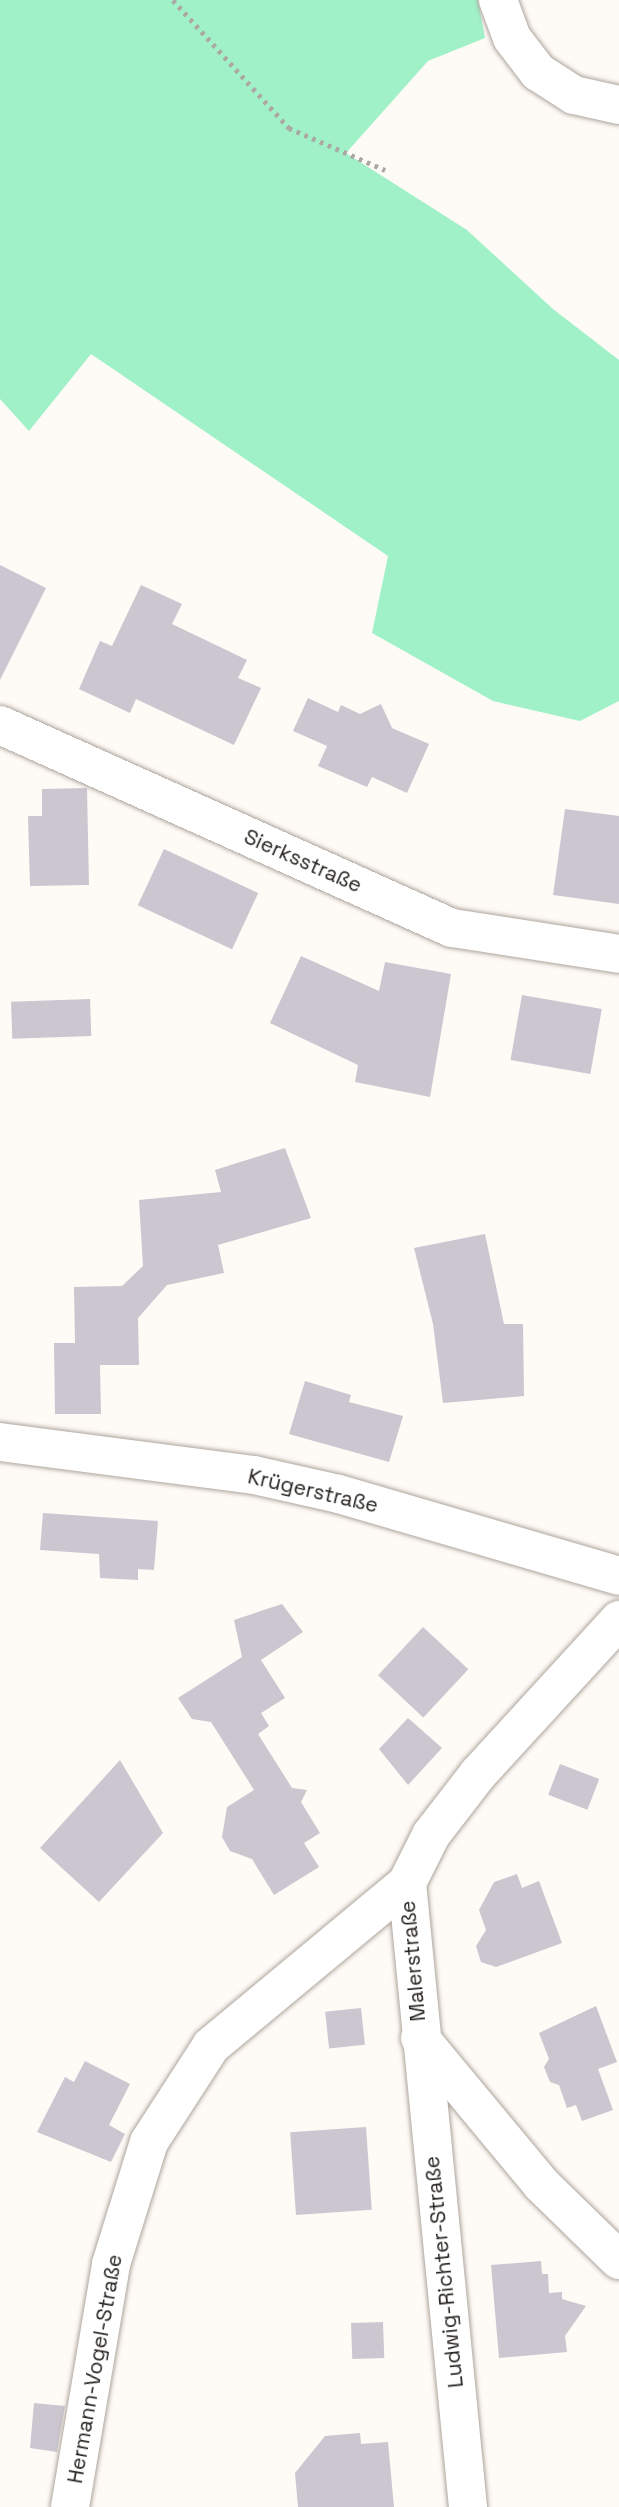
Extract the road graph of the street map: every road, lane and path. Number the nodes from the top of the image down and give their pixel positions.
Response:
1 (173, 0) edge
2 (498, 0) edge
3 (619, 105) edge
4 (385, 170) dead end
5 (0, 724) edge
6 (619, 954) edge
7 (0, 1442) edge
8 (619, 1576) edge
9 (619, 1620) edge
10 (407, 1884) junction
11 (420, 2038) junction
12 (619, 2260) edge
13 (70, 2507) edge
14 (468, 2507) edge

1 - 4 path
2 - 3 street
5 - 6 street, Sierksstraße
7 - 8 street, Krügerstraße
9 - 10 street, Malerstraße
10 - 11 street, Malerstraße
10 - 13 street, Hermann-Vogel-Straße
11 - 12 street, Malerstraße
11 - 14 street, Ludwig-Richter-Straße

